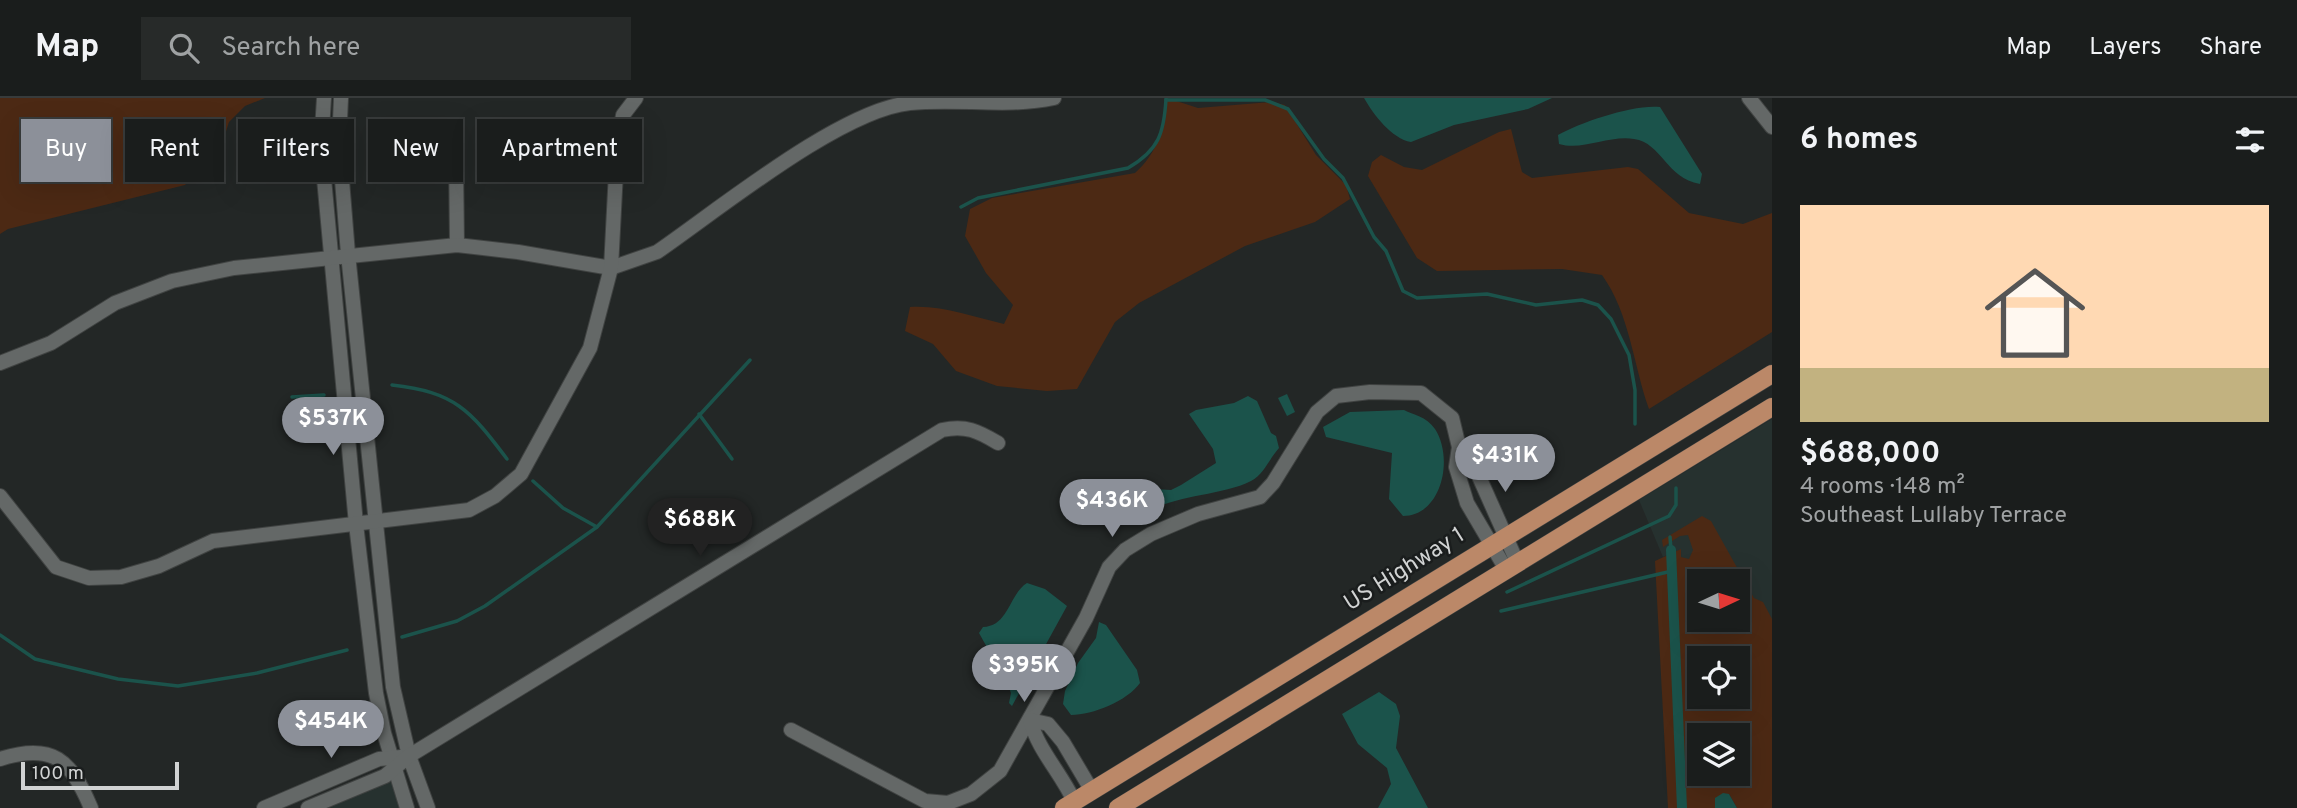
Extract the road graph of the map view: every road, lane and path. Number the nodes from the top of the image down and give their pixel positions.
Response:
1 (324, 98) edge
2 (341, 98) edge
3 (636, 98) edge
4 (1054, 98) edge
5 (1749, 98) edge
6 (1772, 127) edge
7 (456, 182) edge
8 (457, 246) junction
9 (348, 254) junction
10 (331, 256) junction
11 (611, 268) junction
12 (0, 363) edge
13 (1772, 374) edge
14 (1772, 407) edge
15 (998, 443) dead end
16 (1459, 447) junction
17 (0, 496) edge
18 (374, 522) junction
19 (356, 524) junction
20 (1499, 541) junction
21 (1513, 567) junction
22 (1030, 720) junction
23 (791, 730) dead end
24 (409, 757) junction
25 (0, 759) edge
26 (393, 762) junction
27 (1079, 802) edge
28 (91, 808) edge
29 (264, 808) edge
30 (309, 808) edge
31 (407, 808) edge
32 (428, 808) edge
33 (1118, 808) edge

1 - 10 street
2 - 9 street
3 - 11 street
4 - 11 street
5 - 6 street
7 - 8 street
8 - 9 street
8 - 11 street
9 - 10 street
9 - 18 street
10 - 12 street
10 - 19 street
11 - 18 street
13 - 20 main road, US Highway 1
14 - 21 main road
15 - 24 street
16 - 20 street
16 - 20 street
16 - 22 street
17 - 19 street
18 - 19 street
18 - 24 street
19 - 26 street
20 - 21 street
20 - 27 main road, US Highway 1
21 - 33 main road
22 - 23 street
22 - 27 street
24 - 26 street
24 - 32 street
25 - 28 street
26 - 29 street
26 - 30 street
26 - 31 street

